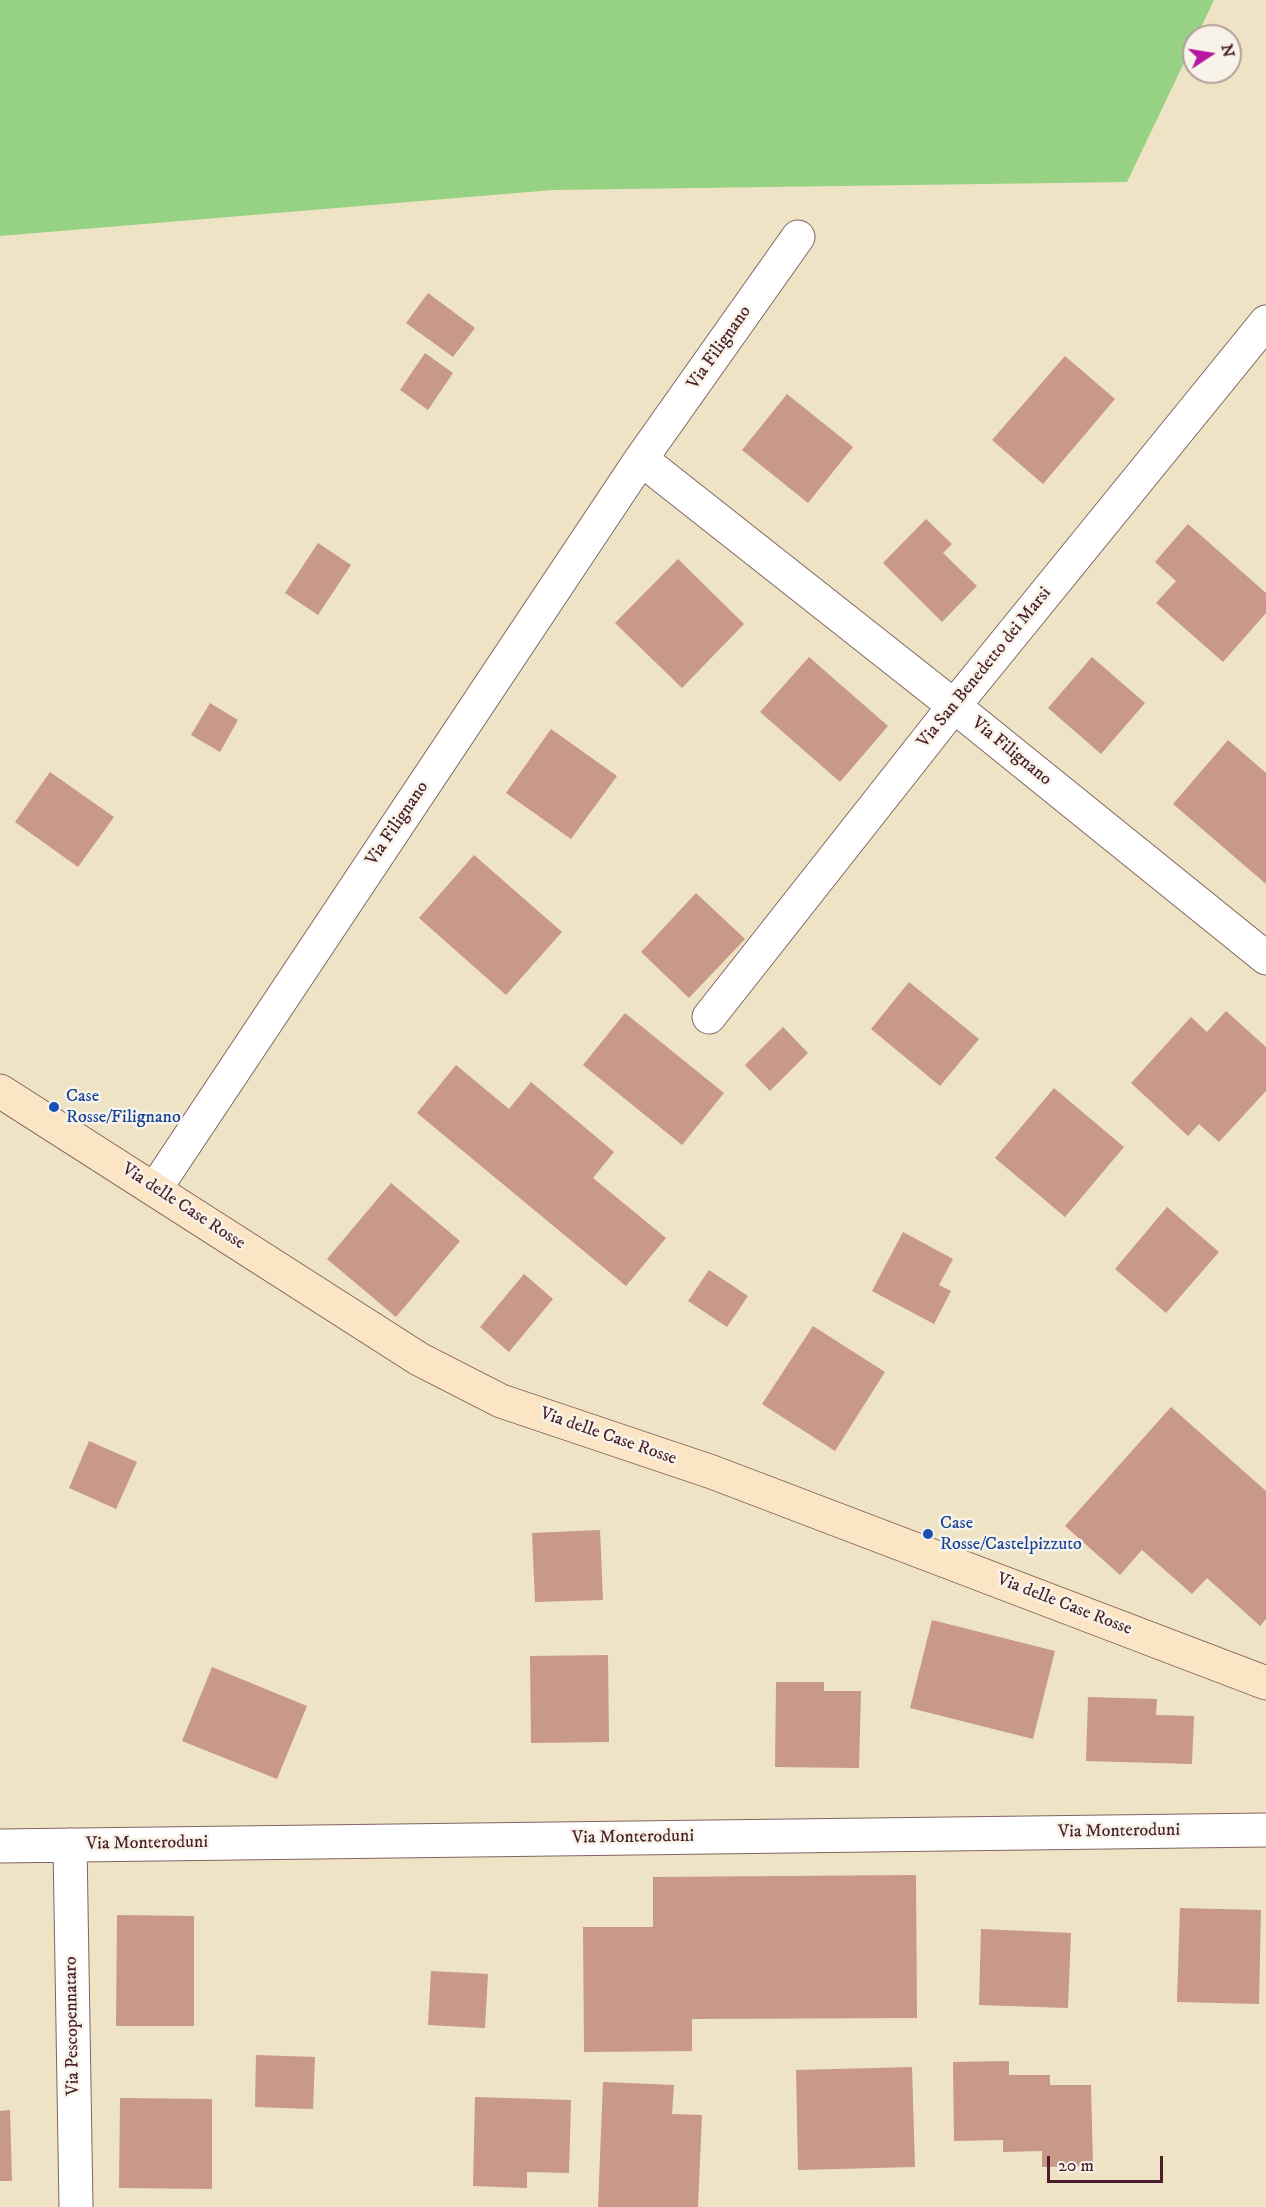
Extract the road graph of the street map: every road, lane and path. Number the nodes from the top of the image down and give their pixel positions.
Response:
1 (798, 237) dead end
2 (1266, 322) edge
3 (641, 459) junction
4 (954, 706) junction
5 (1266, 957) edge
6 (709, 1017) dead end
7 (0, 1091) edge
8 (155, 1189) junction
9 (1263, 1679) edge
10 (1266, 1830) edge
11 (70, 1845) junction
12 (0, 1846) edge
13 (76, 2207) edge

1 - 3 street, Via Filignano
2 - 4 street, Via San Benedetto dei Marsi
3 - 4 street, Via Filignano
3 - 8 street, Via Filignano
4 - 5 street, Via Filignano
4 - 6 street, Via San Benedetto dei Marsi
7 - 8 street, Via delle Case Rosse
8 - 9 street, Via delle Case Rosse
10 - 11 street, Via Monteroduni
11 - 12 street, Via Monteroduni
11 - 13 street, Via Pescopennataro

